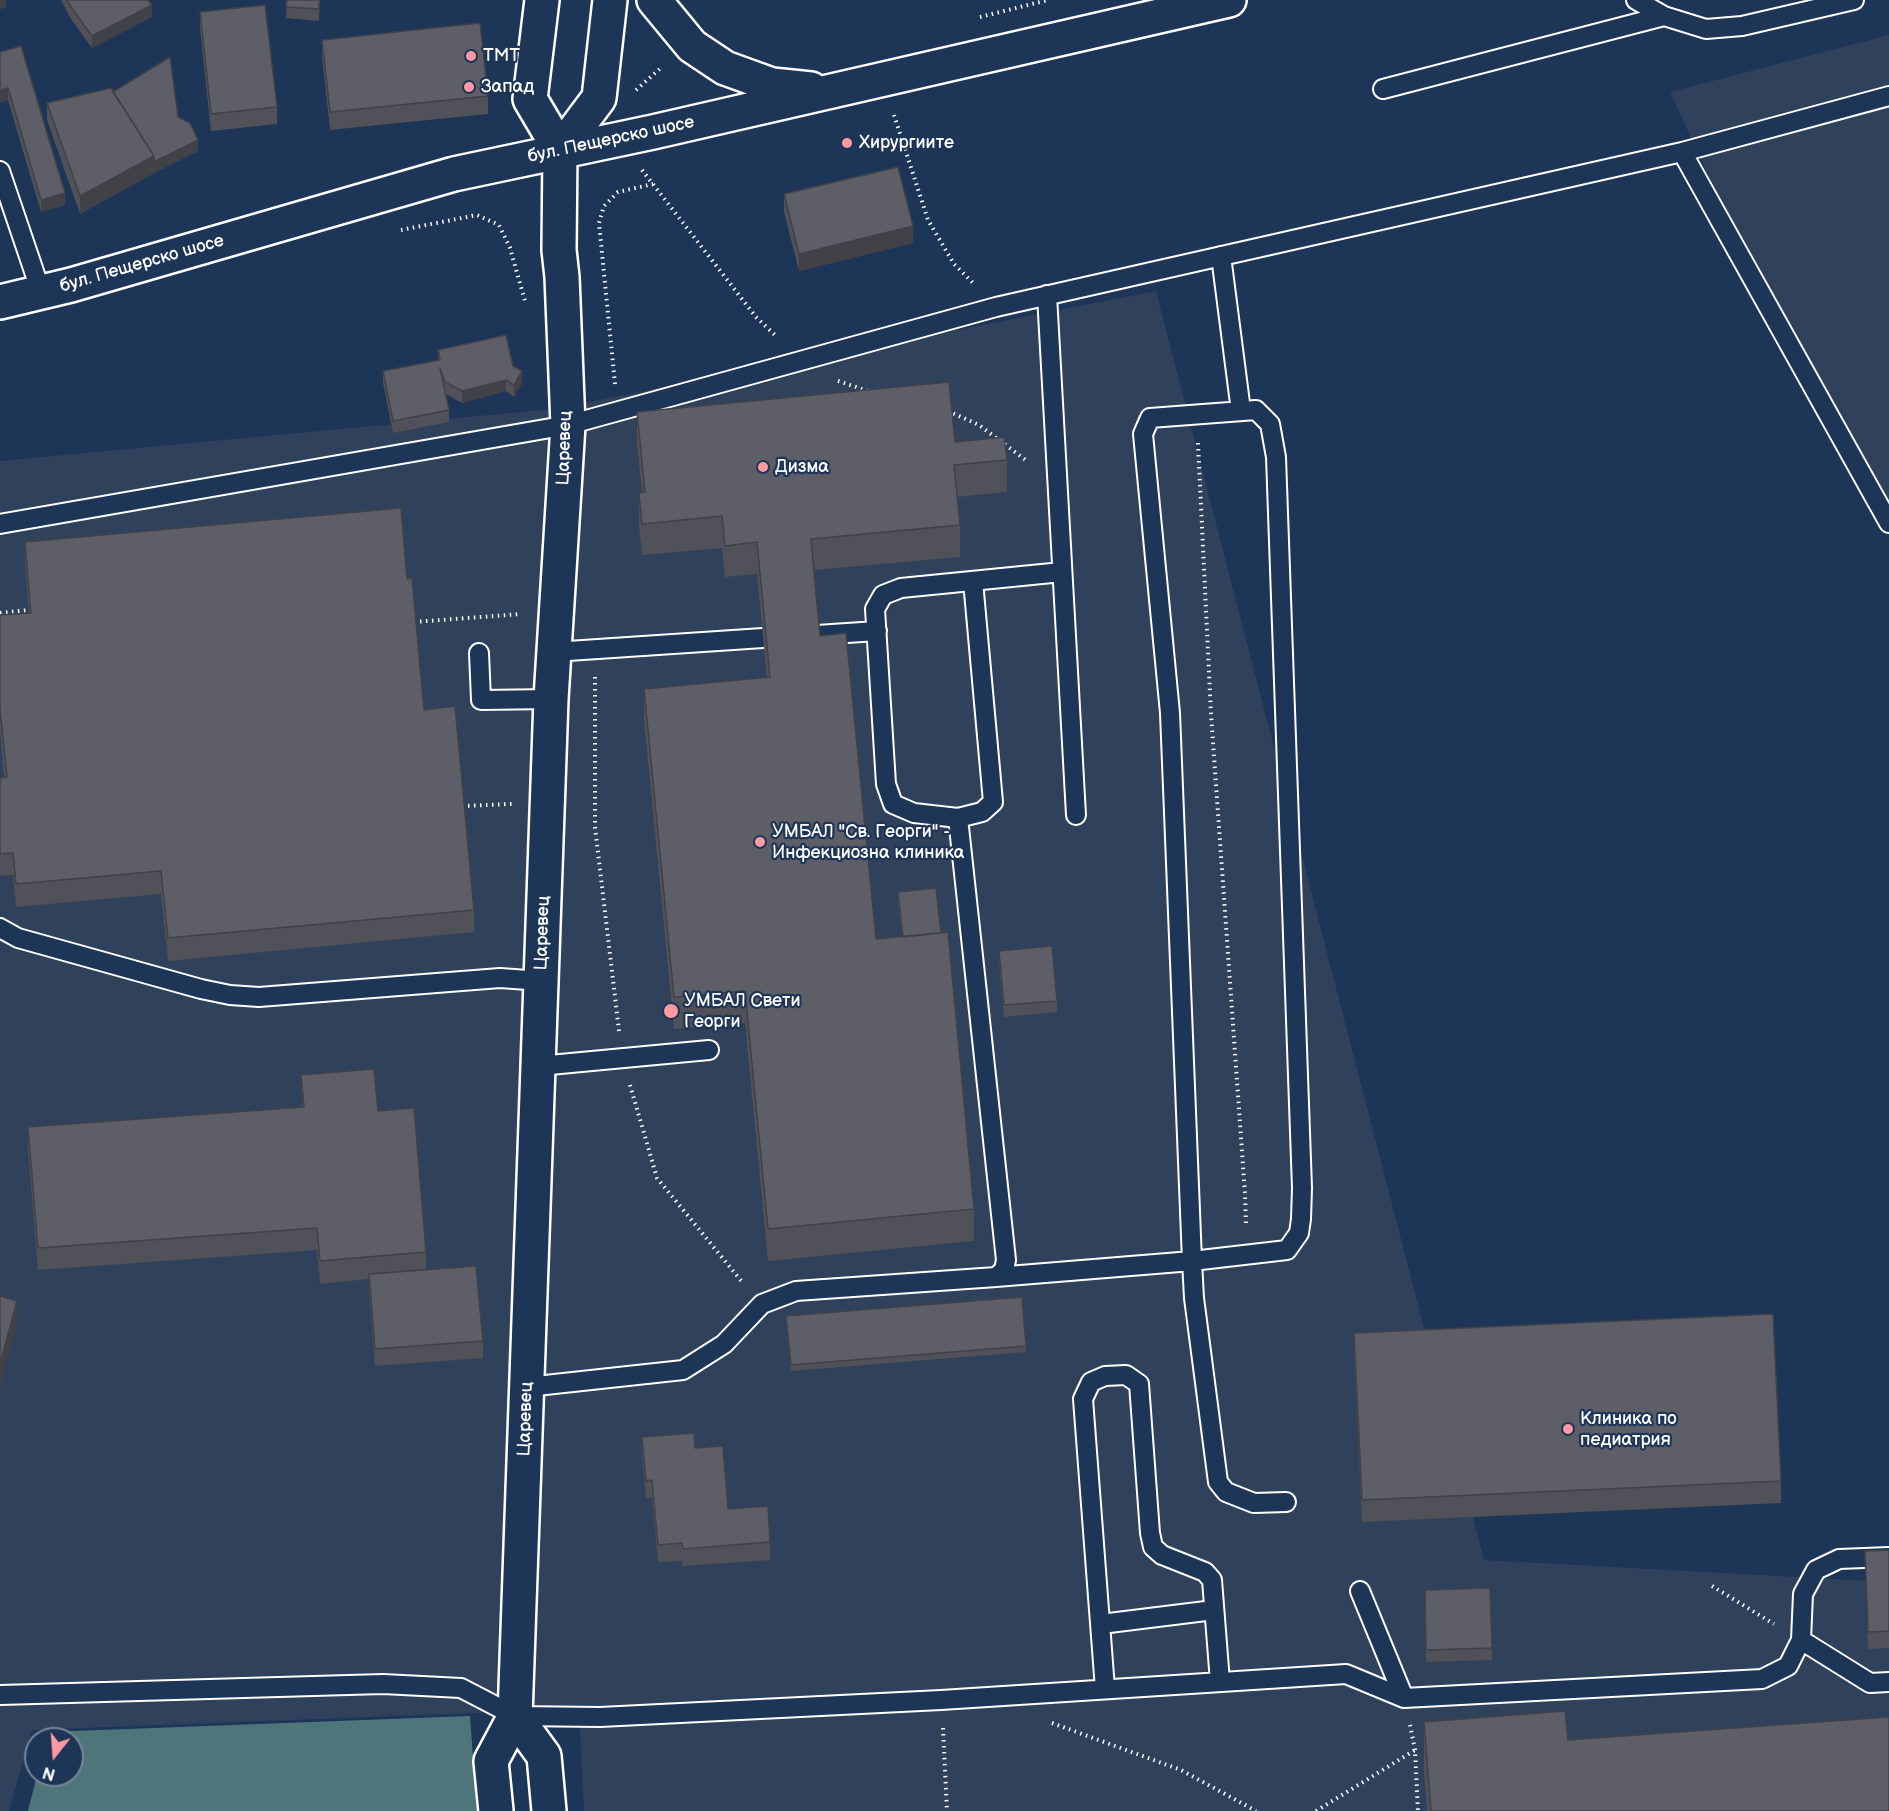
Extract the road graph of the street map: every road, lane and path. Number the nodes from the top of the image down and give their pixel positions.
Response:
1 (542, 0) edge
2 (610, 0) edge
3 (654, 0) edge
4 (1048, 0) edge
5 (1228, 0) edge
6 (1636, 0) edge
7 (1854, 0) edge
8 (1664, 16) junction
9 (979, 17) dead end
10 (669, 62) dead end
11 (882, 80) junction
12 (1383, 89) dead end
13 (834, 91) junction
14 (1889, 96) edge
15 (629, 97) dead end
16 (560, 150) junction
17 (1682, 152) junction
18 (0, 171) edge
19 (653, 184) dead end
20 (477, 215) dead end
21 (1221, 256) junction
22 (514, 261) dead end
23 (41, 292) junction
24 (1047, 295) junction
25 (0, 302) edge
26 (996, 307) junction
27 (1241, 411) junction
28 (618, 412) junction
29 (1196, 415) junction
30 (568, 425) junction
31 (1889, 523) edge
32 (0, 524) edge
33 (1062, 572) junction
34 (973, 580) junction
35 (29, 610) edge
36 (556, 611) junction
37 (0, 613) edge
38 (414, 622) edge
39 (876, 630) junction
40 (817, 635) edge
41 (763, 638) edge
42 (595, 649) junction
43 (553, 652) junction
44 (479, 653) dead end
45 (551, 699) junction
46 (547, 803) junction
47 (462, 806) edge
48 (1077, 815) dead end
49 (958, 818) junction
50 (0, 928) edge
51 (542, 981) junction
52 (709, 1050) dead end
53 (622, 1058) junction
54 (539, 1066) junction
55 (1246, 1254) junction
56 (1192, 1261) junction
57 (996, 1276) junction
58 (762, 1304) junction
59 (527, 1387) junction
60 (1286, 1502) dead end
61 (1889, 1557) edge
62 (1712, 1586) dead end
63 (1360, 1591) dead end
64 (1214, 1610) junction
65 (1101, 1624) junction
66 (1801, 1640) junction
67 (1220, 1682) junction
68 (1889, 1682) edge
69 (1105, 1689) junction
70 (0, 1695) edge
71 (1404, 1698) junction
72 (941, 1700) junction
73 (516, 1716) junction
74 (1048, 1721) dead end
75 (1415, 1750) junction
76 (496, 1811) edge
77 (549, 1811) edge
78 (947, 1811) edge
79 (1256, 1811) edge
80 (1316, 1811) edge
81 (1418, 1811) edge

1 - 16 main road
2 - 16 main road
3 - 13 main road
4 - 9 path
5 - 11 main road, бул. Пещерско шосе
6 - 8 lane
7 - 8 lane
8 - 12 lane
10 - 15 path
11 - 13 main road, бул. Пещерско шосе
11 - 26 path
13 - 16 main road, бул. Пещерско шосе
14 - 17 lane
16 - 23 main road, бул. Пещерско шосе
16 - 30 main road, Царевец
17 - 21 lane
17 - 31 lane
18 - 23 lane
19 - 28 path
20 - 22 path
21 - 24 lane
21 - 27 lane
23 - 25 main road, бул. Пещерско шосе
24 - 26 lane
24 - 33 lane
26 - 28 lane
27 - 29 lane
27 - 55 lane
28 - 30 lane
29 - 55 path
29 - 56 lane
30 - 32 lane
30 - 36 main road, Царевец
33 - 34 lane
33 - 48 lane
34 - 39 lane
34 - 49 lane
35 - 37 path
36 - 38 path
36 - 43 main road, Царевец
39 - 40 lane
39 - 49 lane
41 - 42 lane
42 - 43 lane
42 - 53 path
43 - 45 main road, Царевец
44 - 45 lane
45 - 46 main road, Царевец
46 - 47 path
46 - 51 main road, Царевец
49 - 57 lane
50 - 51 lane
51 - 54 main road, Царевец
52 - 53 lane
53 - 54 lane
53 - 58 path
54 - 59 main road, Царевец
55 - 56 lane
56 - 57 lane
56 - 60 lane
57 - 58 lane
58 - 59 lane
59 - 73 main road, Царевец
61 - 66 lane
62 - 66 path
63 - 71 lane
64 - 65 lane
64 - 65 lane
64 - 67 lane
65 - 69 lane
66 - 68 lane
66 - 71 lane
67 - 69 lane
67 - 71 lane
69 - 72 lane
70 - 73 lane
71 - 75 path
72 - 73 lane
72 - 78 path
73 - 76 main road, Царевец
73 - 77 main road
74 - 79 path
75 - 80 path
75 - 81 path

